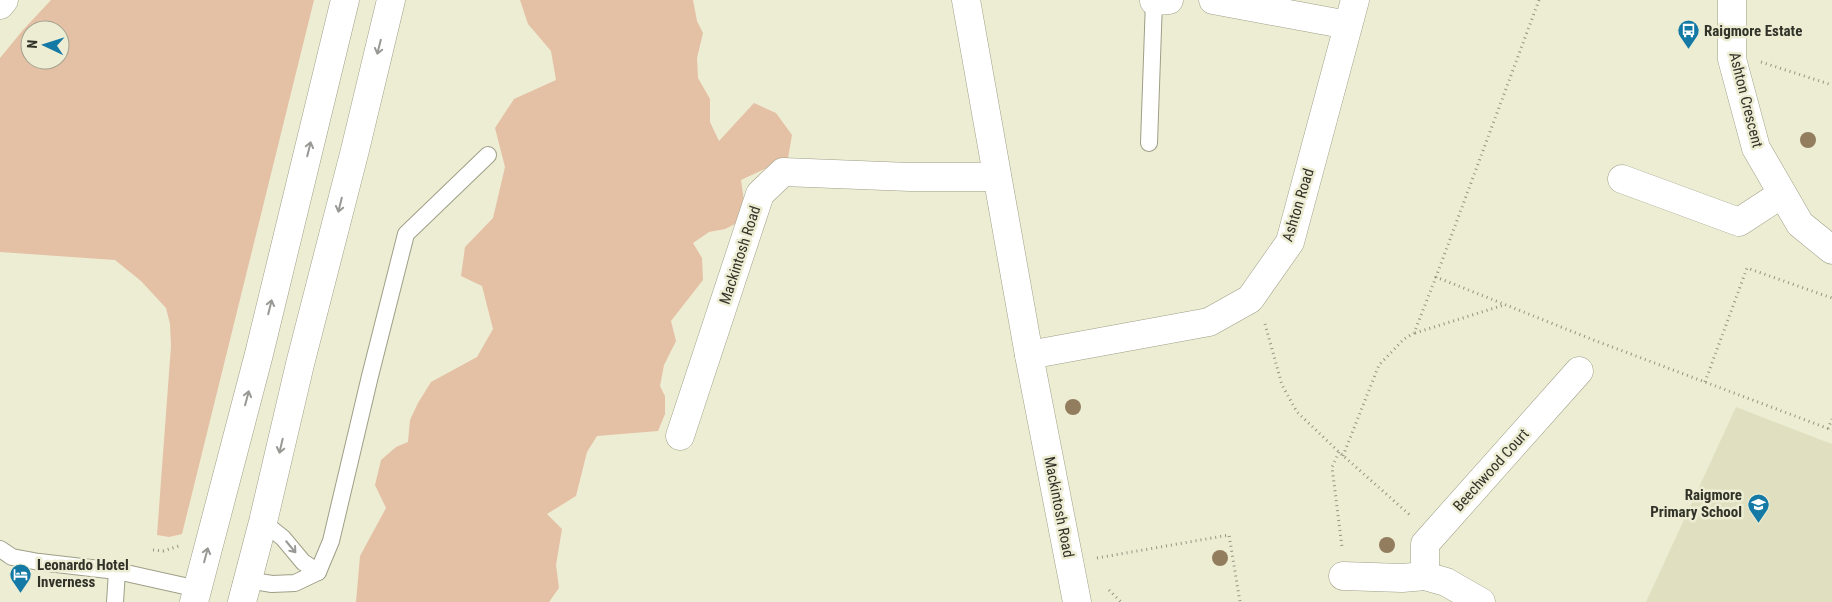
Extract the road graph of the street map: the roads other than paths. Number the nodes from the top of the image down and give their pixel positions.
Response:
1 (4, 0) edge
2 (345, 0) edge
3 (391, 0) edge
4 (966, 0) edge
5 (1213, 0) edge
6 (1732, 0) edge
7 (1162, 1) edge
8 (0, 5) edge
9 (1352, 12) edge
10 (1149, 143) dead end
11 (488, 155) dead end
12 (997, 177) junction
13 (1622, 179) dead end
14 (1782, 194) junction
15 (1832, 250) edge
16 (1029, 355) junction
17 (1579, 371) dead end
18 (680, 436) dead end
19 (263, 522) junction
20 (0, 549) edge
21 (117, 571) junction
22 (318, 572) junction
23 (1343, 576) road end
24 (1425, 576) junction
25 (245, 591) edge
26 (196, 595) edge
27 (115, 602) edge
28 (1077, 602) edge
29 (1481, 602) edge

1 - 8 main road
26 -> 2 main road
3 -> 19 main road
4 - 12 main road, Mackintosh Road
5 - 9 main road, Ashton Road
6 - 14 main road, Ashton Crescent
7 - 10 lane
9 - 16 main road, Ashton Road
11 - 22 lane
12 - 16 main road, Mackintosh Road
12 - 18 main road, Mackintosh Road
13 - 14 main road
14 - 15 main road, Ashton Crescent
16 - 28 main road, Mackintosh Road
17 - 24 main road, Beechwood Court
19 -> 22 lane
19 - 25 main road
20 - 21 lane
21 - 26 lane
21 - 27 lane
22 - 25 lane
23 - 24 main road
24 - 29 main road

